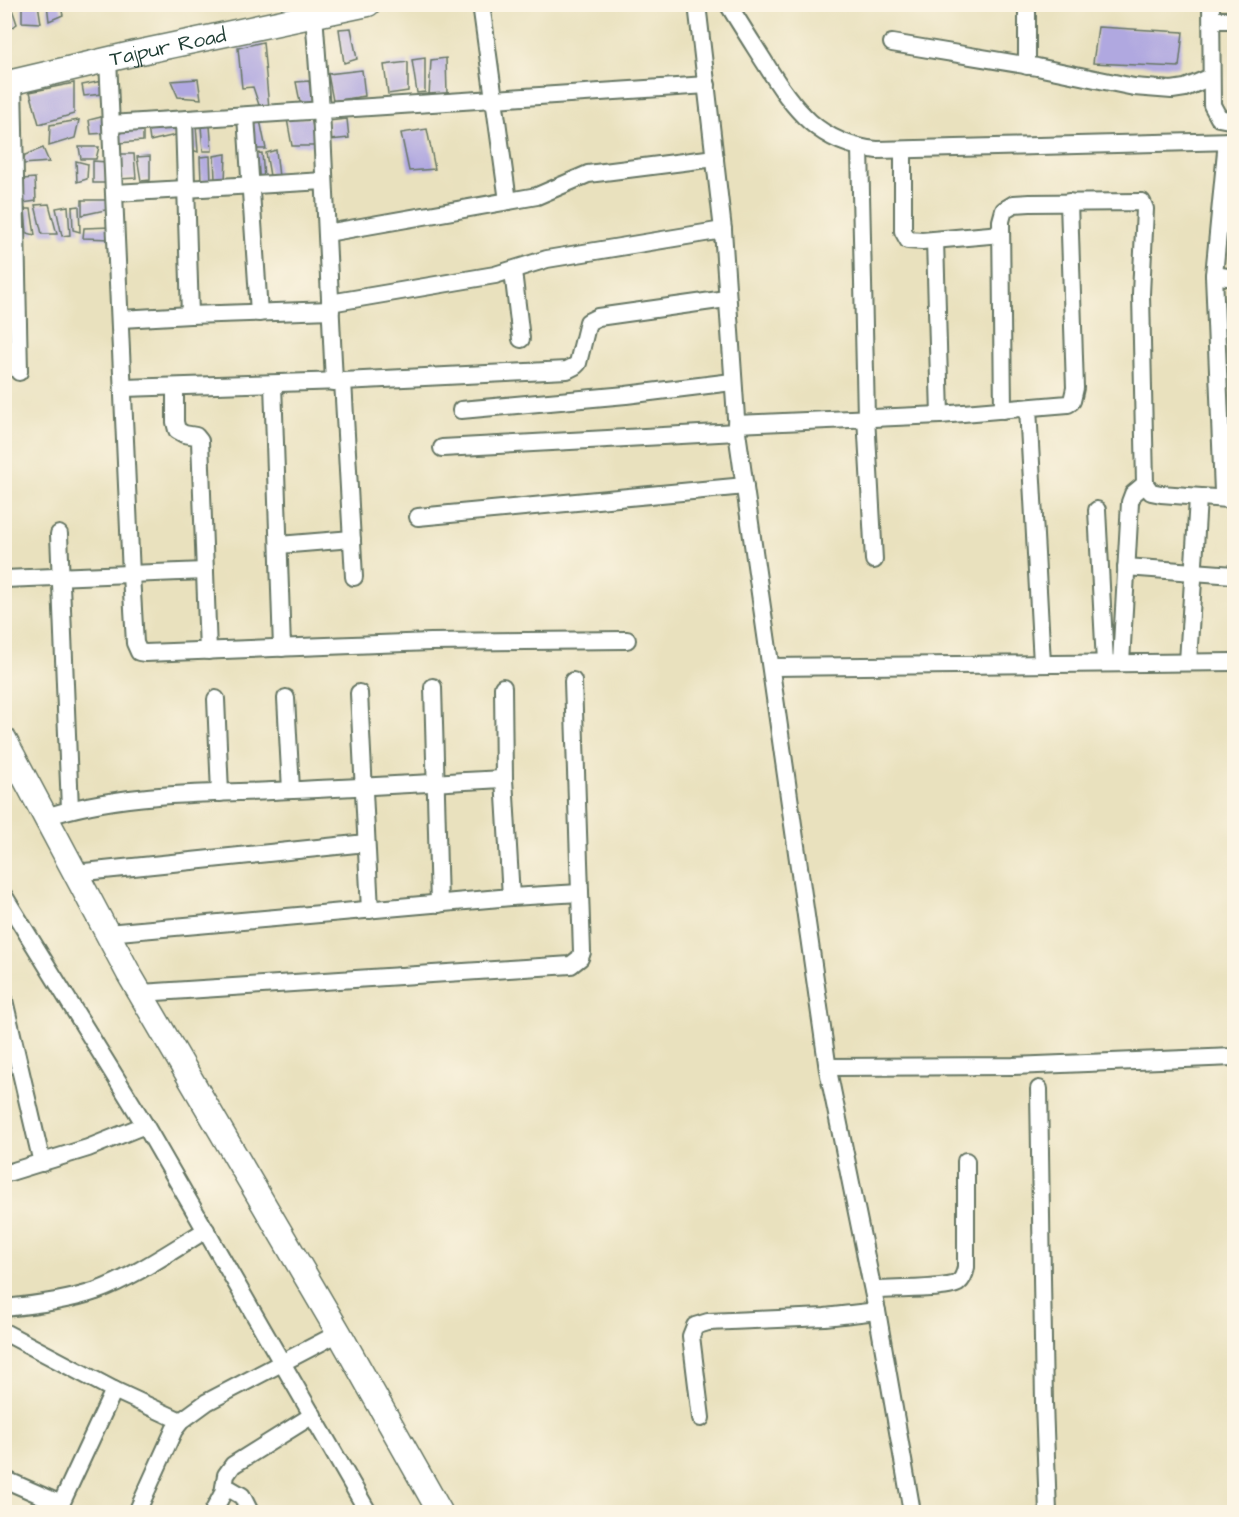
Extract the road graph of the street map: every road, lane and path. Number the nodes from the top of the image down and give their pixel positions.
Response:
1 (292, 4) edge
2 (368, 4) edge
3 (481, 4) edge
4 (697, 4) edge
5 (728, 4) edge
6 (1027, 4) edge
7 (1211, 12) edge
8 (314, 14) junction
9 (1234, 20) edge
10 (891, 43) dead end
11 (134, 46) junction
12 (108, 59) junction
13 (1027, 66) junction
14 (1211, 77) junction
15 (7, 78) edge
16 (707, 85) junction
17 (494, 97) junction
18 (321, 111) junction
19 (246, 116) junction
20 (184, 120) junction
21 (1234, 121) edge
22 (111, 124) junction
23 (1231, 141) edge
24 (860, 148) junction
25 (903, 150) junction
26 (714, 158) junction
27 (10, 171) edge
28 (324, 181) junction
29 (251, 186) junction
30 (186, 189) junction
31 (115, 193) junction
32 (1228, 198) edge
33 (508, 201) junction
34 (1069, 202) junction
35 (723, 230) junction
36 (327, 233) junction
37 (1001, 234) junction
38 (934, 240) junction
39 (513, 271) junction
40 (1214, 275) junction
41 (1234, 278) edge
42 (726, 299) junction
43 (330, 306) junction
44 (259, 313) junction
45 (190, 315) junction
46 (121, 319) junction
47 (521, 339) dead end
48 (19, 372) dead end
49 (339, 381) junction
50 (732, 382) junction
51 (273, 384) junction
52 (175, 387) junction
53 (124, 388) junction
54 (1028, 408) junction
55 (461, 410) dead end
56 (1003, 410) junction
57 (940, 415) junction
58 (866, 417) junction
59 (737, 428) junction
60 (442, 448) dead end
61 (1145, 484) junction
62 (745, 486) junction
63 (1198, 498) junction
64 (1232, 500) edge
65 (1097, 510) dead end
66 (418, 517) dead end
67 (59, 534) dead end
68 (352, 539) junction
69 (279, 545) junction
70 (874, 560) dead end
71 (1126, 567) junction
72 (205, 571) junction
73 (1193, 573) junction
74 (131, 575) junction
75 (1234, 575) edge
76 (354, 577) dead end
77 (61, 578) junction
78 (4, 579) edge
79 (627, 640) dead end
80 (282, 648) junction
81 (208, 651) junction
82 (1188, 662) junction
83 (1234, 662) edge
84 (1042, 663) junction
85 (1113, 663) junction
86 (771, 667) junction
87 (573, 681) dead end
88 (433, 687) dead end
89 (503, 687) dead end
90 (359, 693) dead end
91 (286, 698) dead end
92 (216, 699) dead end
93 (4, 740) edge
94 (504, 779) junction
95 (436, 783) junction
96 (365, 787) junction
97 (291, 790) junction
98 (220, 793) junction
99 (70, 809) junction
100 (46, 817) junction
101 (366, 843) junction
102 (75, 873) junction
103 (580, 893) junction
104 (4, 896) edge
105 (511, 897) junction
106 (439, 904) junction
107 (370, 910) junction
108 (107, 933) junction
109 (141, 993) junction
110 (4, 1000) edge
111 (1234, 1057) edge
112 (828, 1067) junction
113 (1039, 1089) dead end
114 (145, 1125) junction
115 (966, 1161) dead end
116 (42, 1163) junction
117 (4, 1174) edge
118 (206, 1230) junction
119 (873, 1290) junction
120 (4, 1308) edge
121 (877, 1311) junction
122 (4, 1332) edge
123 (339, 1333) junction
124 (283, 1362) junction
125 (114, 1390) junction
126 (313, 1415) junction
127 (701, 1418) dead end
128 (181, 1421) junction
129 (4, 1479) edge
130 (223, 1493) junction
131 (59, 1508) edge
132 (137, 1512) edge
133 (213, 1512) edge
134 (250, 1512) edge
135 (368, 1512) edge
136 (440, 1512) edge
137 (912, 1512) edge
138 (1047, 1512) edge

1 - 11 street, Tajpur Road
2 - 8 street, Tajpur Road
3 - 17 street
4 - 16 street
5 - 24 street
6 - 13 street
7 - 9 street
7 - 14 street
8 - 11 street, Tajpur Road
8 - 18 street
10 - 13 street
11 - 12 street, Tajpur Road
11 - 15 street, Tajpur Road
12 - 15 street, Tajpur Road
12 - 22 street
13 - 14 street
14 - 21 street
15 - 27 street
16 - 17 street
16 - 26 street
17 - 18 street
17 - 33 street
18 - 19 street
18 - 28 street
19 - 20 street
19 - 29 street
20 - 22 street
20 - 30 street
22 - 31 street
23 - 25 street
23 - 32 street
24 - 25 street
24 - 58 street
25 - 38 street
26 - 33 street
26 - 35 street
27 - 48 street
28 - 29 street
28 - 36 street
29 - 30 street
29 - 44 street
30 - 31 street
30 - 45 street
31 - 46 street
32 - 40 street
33 - 36 street
34 - 37 street
34 - 54 street
34 - 61 street
35 - 39 street
35 - 42 street
36 - 43 street
37 - 38 street
37 - 56 street
38 - 57 street
39 - 43 street
39 - 47 street
40 - 41 street
40 - 64 street
42 - 49 street
42 - 50 street
43 - 44 street
43 - 49 street
44 - 45 street
45 - 46 street
46 - 53 street
49 - 51 street
49 - 68 street
50 - 55 street
50 - 59 street
51 - 52 street
51 - 69 street
52 - 53 street
52 - 72 street
53 - 74 street
54 - 56 street
54 - 84 street
56 - 57 street
57 - 58 street
58 - 59 street
58 - 70 street
59 - 60 street
59 - 62 street
61 - 63 street
61 - 71 street
62 - 66 street
62 - 86 street
63 - 64 street
63 - 73 street
65 - 85 street
67 - 77 street
68 - 69 street
68 - 76 street
69 - 80 street
71 - 73 street
71 - 85 street
72 - 74 street
72 - 81 street
73 - 75 street
73 - 82 street
74 - 77 street
74 - 81 street
77 - 78 street
77 - 99 street
79 - 80 street
80 - 81 street
82 - 83 street
82 - 85 street
84 - 85 street
84 - 86 street
86 - 112 street
87 - 103 street
88 - 95 street
89 - 94 street
90 - 96 street
91 - 97 street
92 - 98 street
93 - 100 street
94 - 95 street
94 - 105 street
95 - 96 street
95 - 106 street
96 - 97 street
96 - 101 street
97 - 98 street
98 - 99 street
99 - 100 street
100 - 102 street
101 - 102 street
101 - 107 street
102 - 108 street
103 - 105 street
103 - 109 street
104 - 114 street
105 - 106 street
106 - 107 street
107 - 108 street
108 - 109 street
109 - 123 street
110 - 116 street
111 - 112 street
112 - 119 street
113 - 138 street
114 - 116 street
114 - 118 street
115 - 119 street
116 - 117 street
118 - 120 street
118 - 124 street
119 - 121 street
121 - 127 street
121 - 137 street
122 - 125 street
123 - 124 street
123 - 136 street
124 - 126 street
124 - 128 street
125 - 128 street
125 - 131 street
126 - 130 street
126 - 135 street
128 - 132 street
129 - 131 street
130 - 133 street
130 - 134 street

